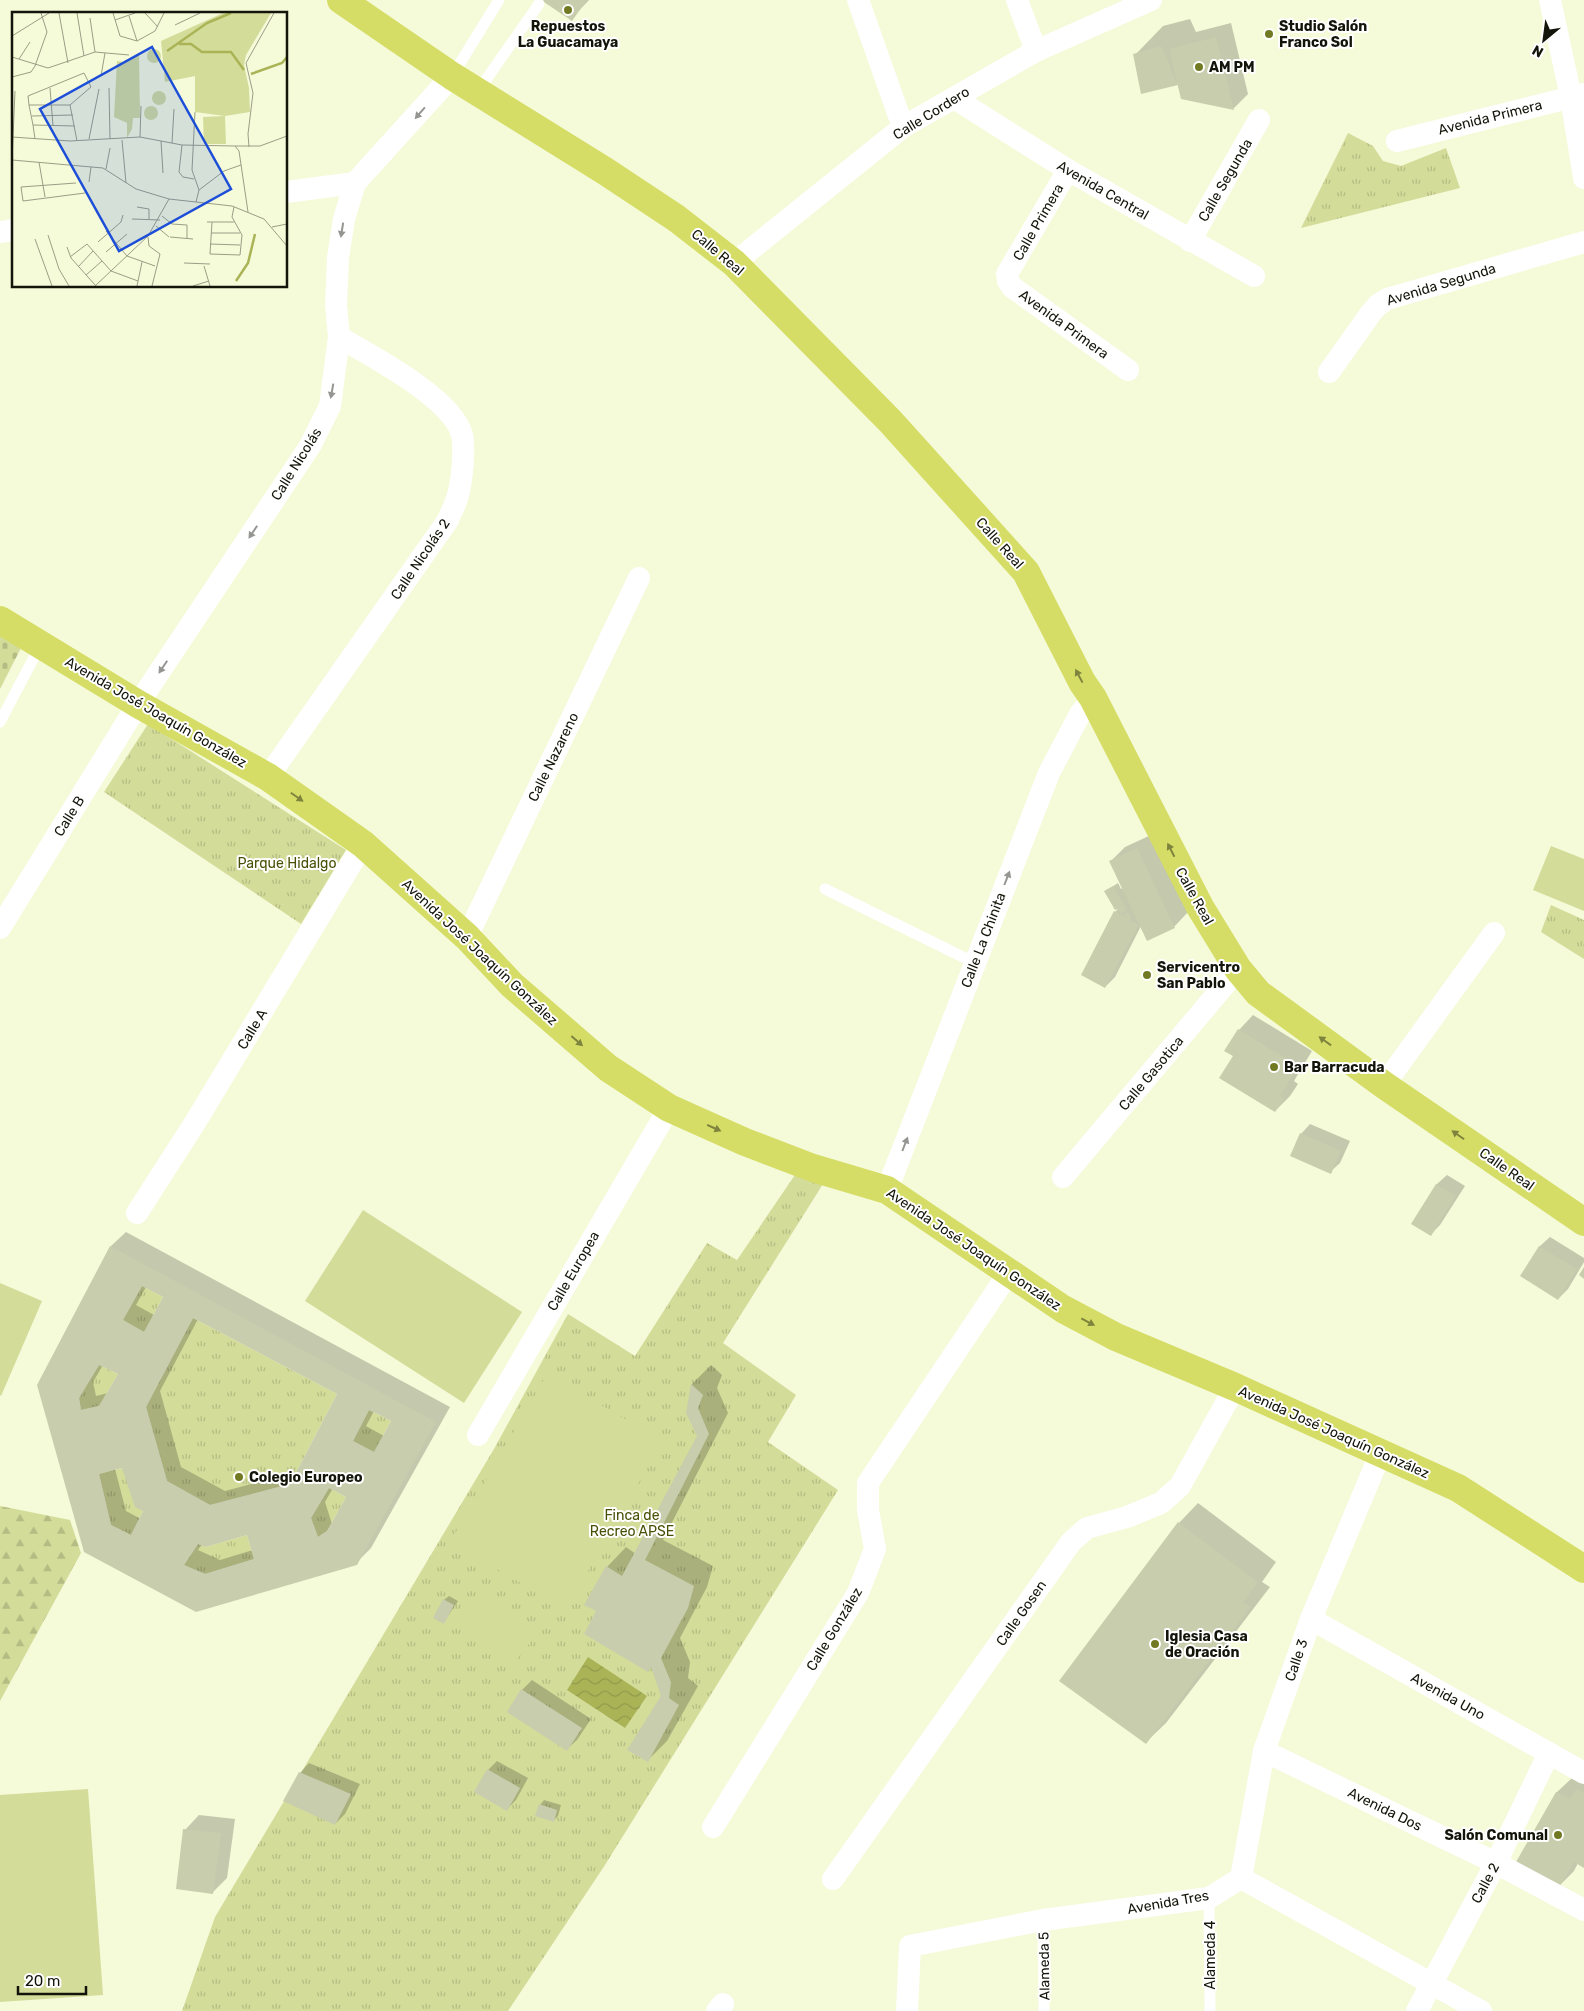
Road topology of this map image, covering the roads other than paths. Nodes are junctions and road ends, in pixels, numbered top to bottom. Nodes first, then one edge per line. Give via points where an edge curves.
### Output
1 (499, 0) edge
2 (858, 0) edge
3 (1017, 0) edge
4 (1151, 0) edge
5 (1550, 0) edge
6 (346, 1) edge
7 (539, 4) dead end
8 (1036, 51) junction
9 (452, 76) junction
10 (478, 91) junction
11 (1577, 96) edge
12 (954, 98) junction
13 (1260, 120) dead end
14 (903, 127) junction
15 (1397, 141) dead end
16 (1068, 170) junction
17 (1584, 178) edge
18 (355, 183) junction
19 (288, 192) edge
20 (1190, 241) junction
21 (1584, 242) edge
22 (734, 263) junction
23 (1007, 274) joint
24 (1254, 276) dead end
25 (338, 337) junction
26 (1128, 370) dead end
27 (1329, 372) dead end
28 (639, 578) dead end
29 (0, 620) edge
30 (41, 644) junction
31 (1093, 698) junction
32 (138, 704) junction
33 (0, 722) edge
34 (268, 777) junction
35 (363, 844) junction
36 (825, 889) dead end
37 (0, 928) edge
38 (1494, 933) dead end
39 (468, 937) junction
40 (975, 963) junction
41 (1238, 969) junction
42 (1384, 1084) junction
43 (669, 1108) junction
44 (1064, 1177) dead end
45 (888, 1190) junction
46 (137, 1213) dead end
47 (1584, 1222) edge
48 (1010, 1271) junction
49 (1235, 1387) junction
50 (478, 1435) dead end
51 (1381, 1452) junction
52 (1584, 1569) edge
53 (1311, 1619) junction
54 (1264, 1751) junction
55 (1549, 1753) junction
56 (1584, 1773) edge
57 (712, 1827) dead end
58 (1496, 1863) junction
59 (1241, 1878) junction
60 (833, 1879) dead end
61 (1209, 1898) junction
62 (1584, 1910) edge
63 (1044, 1920) junction
64 (1432, 1984) junction
65 (907, 2011) edge
66 (1044, 2011) edge
67 (1210, 2011) edge
68 (1417, 2011) edge
69 (1481, 2011) edge

1 - 9 lane
2 - 14 street
3 - 8 street
4 - 8 street, Calle Cordero
5 - 11 street
6 - 9 main road, Calle Real
7 - 10 lane
8 - 12 street, Calle Cordero
9 - 10 main road, Calle Real
9 -> 18 street, Calle Nicolás
10 - 22 main road, Calle Real via 605,170 676,218
11 - 15 street, Avenida Primera
11 - 17 street
12 - 14 street, Calle Cordero
12 - 16 street, Avenida Central
13 - 20 street, Calle Segunda
14 - 22 street, Calle Cordero
16 - 20 street, Avenida Central
16 - 23 street, Calle Primera
18 - 19 street
18 -> 25 street, Calle Nicolás via 344,219 338,258
20 - 24 street, Avenida Central
21 - 27 street, Avenida Segunda via 1386,299 1371,312
31 -> 22 main road, Calle Real via 1026,572 890,421
23 - 26 street, Avenida Primera via 1012,287
25 -> 32 street, Calle Nicolás via 330,406 310,446
25 - 34 street, Calle Nicolás 2 via 437,399 452,415 462,434 458,495 448,520
28 - 39 street, Calle Nazareno
29 - 30 main road, Avenida José Joaquín González
30 - 32 main road, Avenida José Joaquín González
30 - 33 lane
40 -> 31 street, Calle La Chinita via 1049,773 1080,714
41 -> 31 main road, Calle Real via 1200,907
32 - 34 main road, Avenida José Joaquín González
32 - 37 street, Calle B
34 -> 35 main road, Avenida José Joaquín González
35 - 39 main road, Avenida José Joaquín González
35 - 46 street, Calle A via 196,1122
36 - 40 lane
38 - 42 street
39 -> 43 main road, Avenida José Joaquín González via 512,985 608,1068
45 -> 40 street, Calle La Chinita
42 -> 41 main road, Calle Real via 1258,993
41 - 44 street, Calle Gasotica
47 -> 42 main road, Calle Real
43 -> 45 main road, Avenida José Joaquín González via 813,1168
43 - 50 street, Calle Europea
45 - 48 main road, Avenida José Joaquín González
48 -> 49 main road, Avenida José Joaquín González via 1063,1309 1116,1337
48 - 57 street, Calle González via 868,1483 868,1510 875,1549 858,1593
49 - 51 main road, Avenida José Joaquín González
49 - 60 street, Calle Gosen via 1180,1486 1161,1503 1087,1528 1071,1542
51 - 52 main road, Avenida José Joaquín González via 1458,1488
51 - 53 street, Calle 3
53 - 54 street, Calle 3
53 - 55 street, Avenida Uno
54 - 58 street, Avenida Dos
54 - 59 street, Calle 3
55 - 56 street, Avenida Uno
55 - 58 street, Calle 2
58 - 62 street, Avenida Dos
58 - 64 street, Calle 2
59 - 61 street, Avenida Tres
59 - 64 street
61 - 63 street, Avenida Tres
61 - 67 lane, Alameda 4
63 - 65 street, Avenida Tres via 910,1946
63 - 66 lane, Alameda 5
64 - 68 street, Calle 2
64 - 69 street

